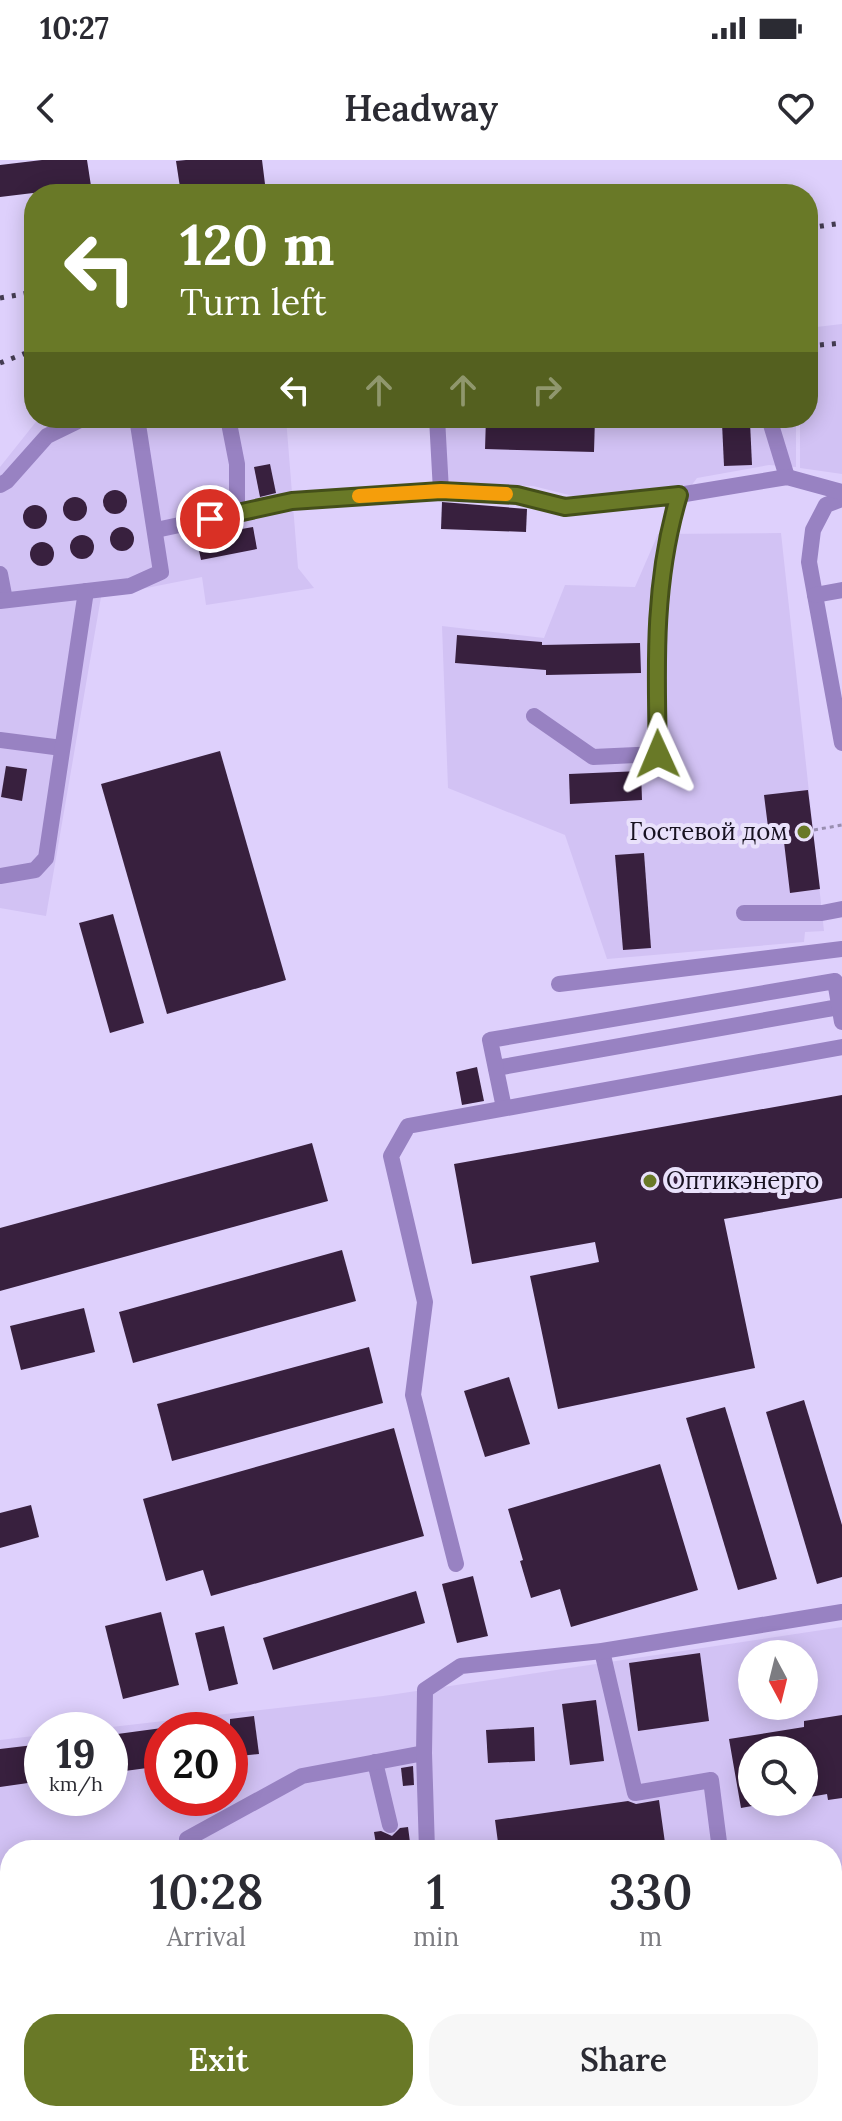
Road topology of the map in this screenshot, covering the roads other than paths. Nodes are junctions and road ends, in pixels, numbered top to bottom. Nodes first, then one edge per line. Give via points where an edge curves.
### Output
1 (63, 428) edge
2 (139, 428) edge
3 (230, 428) edge
4 (438, 428) edge
5 (772, 428) edge
6 (787, 477) junction
7 (0, 485) edge
8 (441, 491) junction
9 (842, 492) edge
10 (679, 495) junction
11 (842, 499) edge
12 (237, 513) junction
13 (156, 530) junction
14 (0, 574) edge
15 (842, 590) edge
16 (86, 591) junction
17 (815, 595) junction
18 (2, 600) edge
19 (835, 670) edge
20 (534, 716) dead end
21 (0, 740) edge
22 (842, 743) edge
23 (62, 748) junction
24 (0, 876) edge
25 (842, 909) edge
26 (744, 913) dead end
27 (842, 949) edge
28 (559, 984) dead end
29 (841, 1015) edge
30 (842, 1047) edge
31 (496, 1068) junction
32 (504, 1108) junction
33 (456, 1564) dead end
34 (842, 1612) edge
35 (602, 1651) junction
36 (424, 1753) junction
37 (375, 1762) junction
38 (390, 1825) dead end
39 (187, 1839) dead end
40 (427, 1840) edge
41 (719, 1840) edge

1 - 7 street via 47,436
2 - 13 street
3 - 12 street via 237,464
4 - 8 street
5 - 6 street
6 - 9 street
6 - 10 street
8 - 10 street via 517,495 565,507
8 - 12 street via 292,501
10 - 20 street via 659,585 658,754 593,757
11 - 17 street via 826,505 813,530 809,562
12 - 13 street
13 - 16 street via 161,572 130,586
14 - 18 street
15 - 17 street
16 - 18 street
16 - 23 street
17 - 19 street
19 - 22 street
21 - 23 street
23 - 24 street via 46,858 35,870
25 - 26 street
27 - 28 street
29 - 31 street
29 - 31 street via 835,981 490,1040
30 - 32 street
31 - 32 street
32 - 33 street via 408,1126 391,1156 425,1302 413,1395
34 - 35 street
35 - 36 street via 461,1666 425,1690
35 - 41 street via 635,1793 711,1780
36 - 37 street
36 - 40 street
37 - 38 street
37 - 39 street via 302,1776

